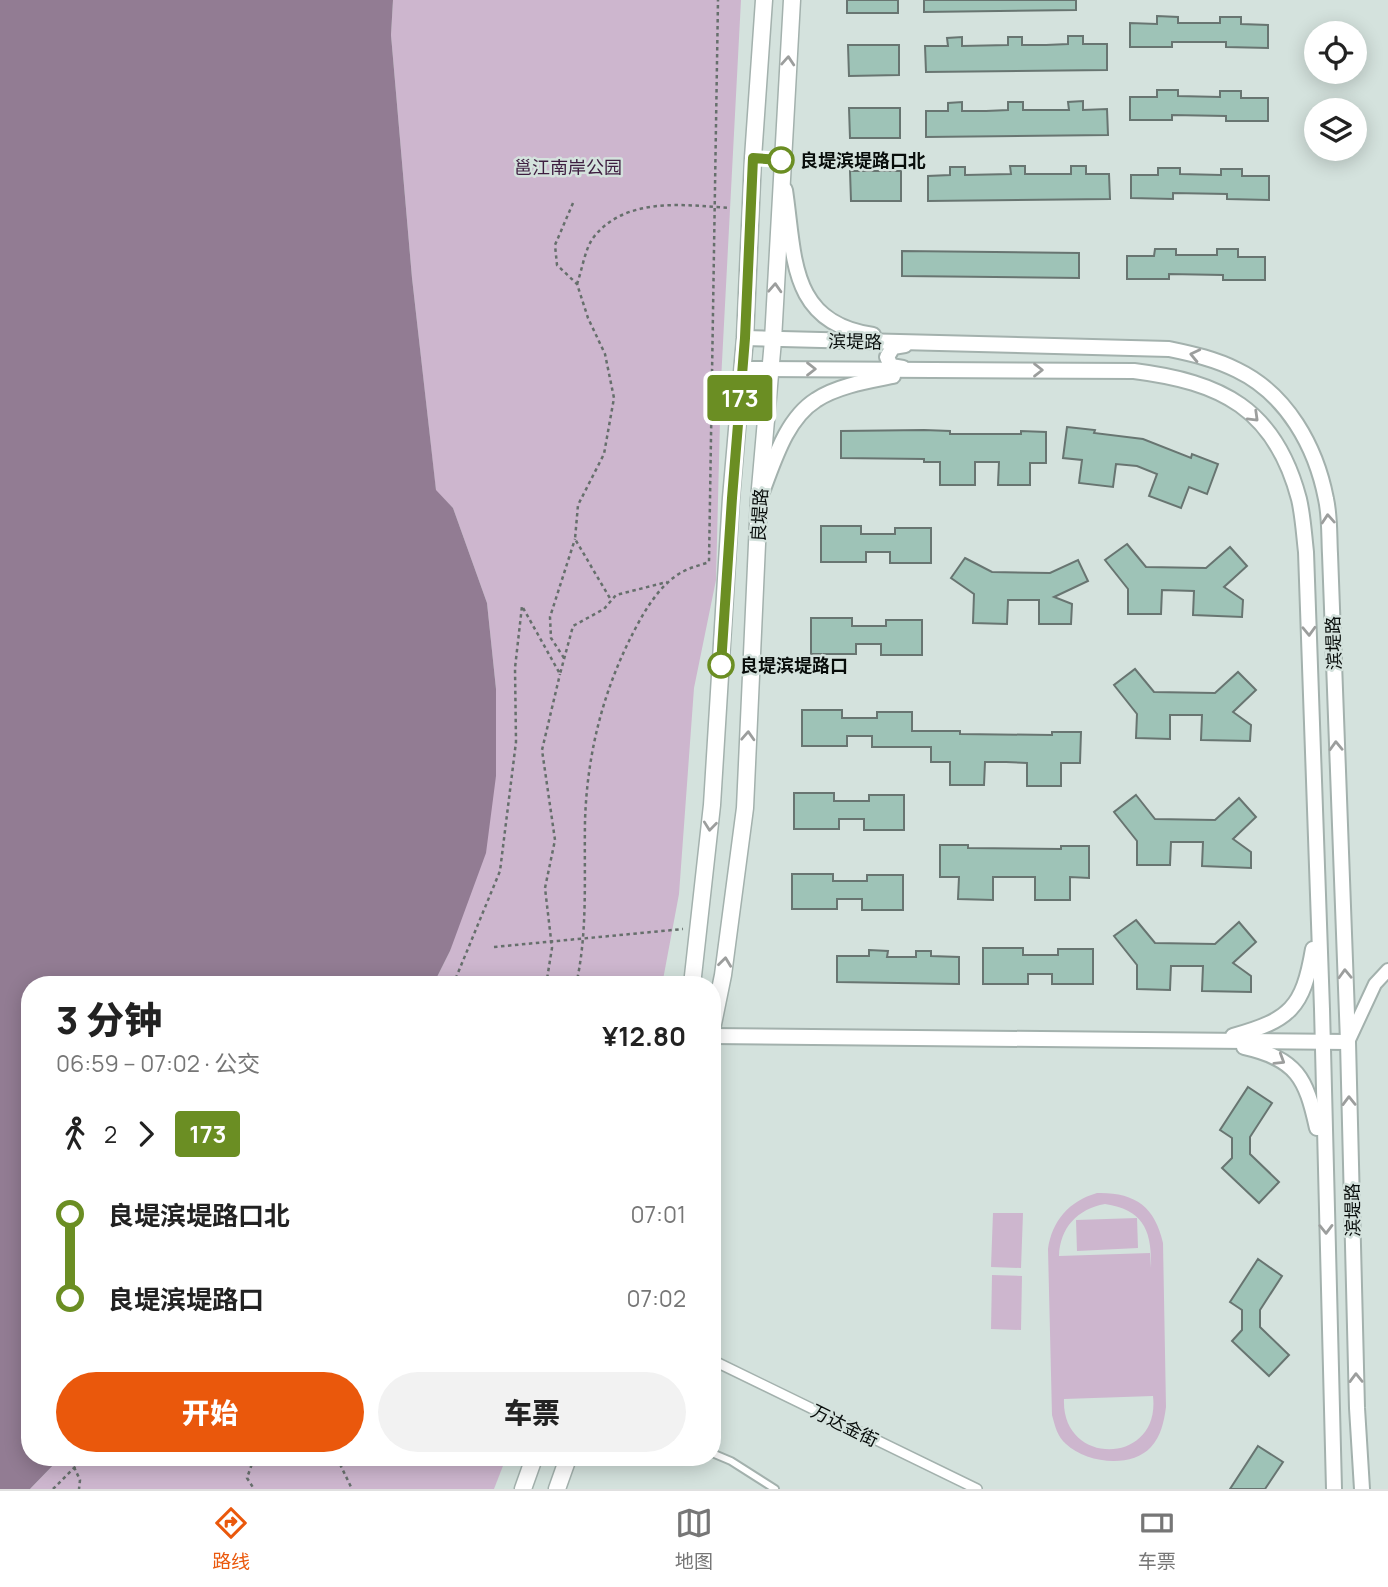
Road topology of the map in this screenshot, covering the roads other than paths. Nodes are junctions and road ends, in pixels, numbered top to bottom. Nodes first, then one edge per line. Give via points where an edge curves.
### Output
1 (764, 0) edge
2 (792, 0) edge
3 (753, 158) junction
4 (781, 160) junction
5 (745, 338) junction
6 (773, 340) junction
7 (926, 343) junction
8 (742, 369) junction
9 (770, 369) junction
10 (926, 370) junction
11 (732, 498) junction
12 (759, 500) junction
13 (1319, 918) junction
14 (1343, 918) junction
15 (1388, 970) edge
16 (693, 976) edge
17 (721, 985) edge
18 (721, 1036) edge
19 (1215, 1041) junction
20 (1322, 1042) junction
21 (1348, 1042) junction
22 (1350, 1160) junction
23 (1324, 1161) junction
24 (721, 1364) edge
25 (721, 1457) edge
26 (531, 1466) edge
27 (565, 1466) edge
28 (1333, 1483) edge
29 (523, 1489) edge
30 (557, 1489) edge
31 (775, 1489) edge
32 (977, 1489) edge
33 (1362, 1489) edge

1 - 3 main road, 良堤路
4 -> 2 main road, 良堤路
3 - 4 main road
3 - 5 main road, 良堤路
6 -> 4 main road, 良堤路
4 - 7 street via 798,277 812,306 836,325 859,333
5 - 6 street, 滨堤路
5 - 8 main road, 良堤路
6 - 7 street, 滨堤路
6 - 9 main road, 良堤路
7 - 10 street via 893,347 887,357 894,368
14 -> 7 street, 滨堤路 via 1327,502 1306,436 1265,390 1240,371 1207,357 1134,347
8 - 9 street, 滨堤路
8 - 11 main road, 良堤路
9 -> 10 street, 滨堤路
9 - 12 main road, 良堤路
10 - 12 street via 844,387 815,400 783,440
10 -> 13 street, 滨堤路 via 1165,375 1225,393 1266,428 1292,474 1306,552
11 - 12 main road
11 -> 16 main road, 良堤路 via 712,804
17 -> 12 main road, 良堤路 via 745,808
13 - 14 street
13 - 19 street via 1308,979 1292,1009 1265,1027
13 - 20 street, 滨堤路
21 -> 14 street, 滨堤路
15 - 21 street via 1375,984
18 - 19 street
19 - 20 street
19 -> 23 street via 1267,1052 1295,1071 1312,1105
20 - 21 street
20 - 23 street, 滨堤路
22 -> 21 street, 滨堤路
22 - 23 street
33 -> 22 street, 滨堤路
23 -> 28 street, 滨堤路
24 - 32 street, 万达金街
25 - 31 lane
26 - 29 main road
27 - 30 main road

